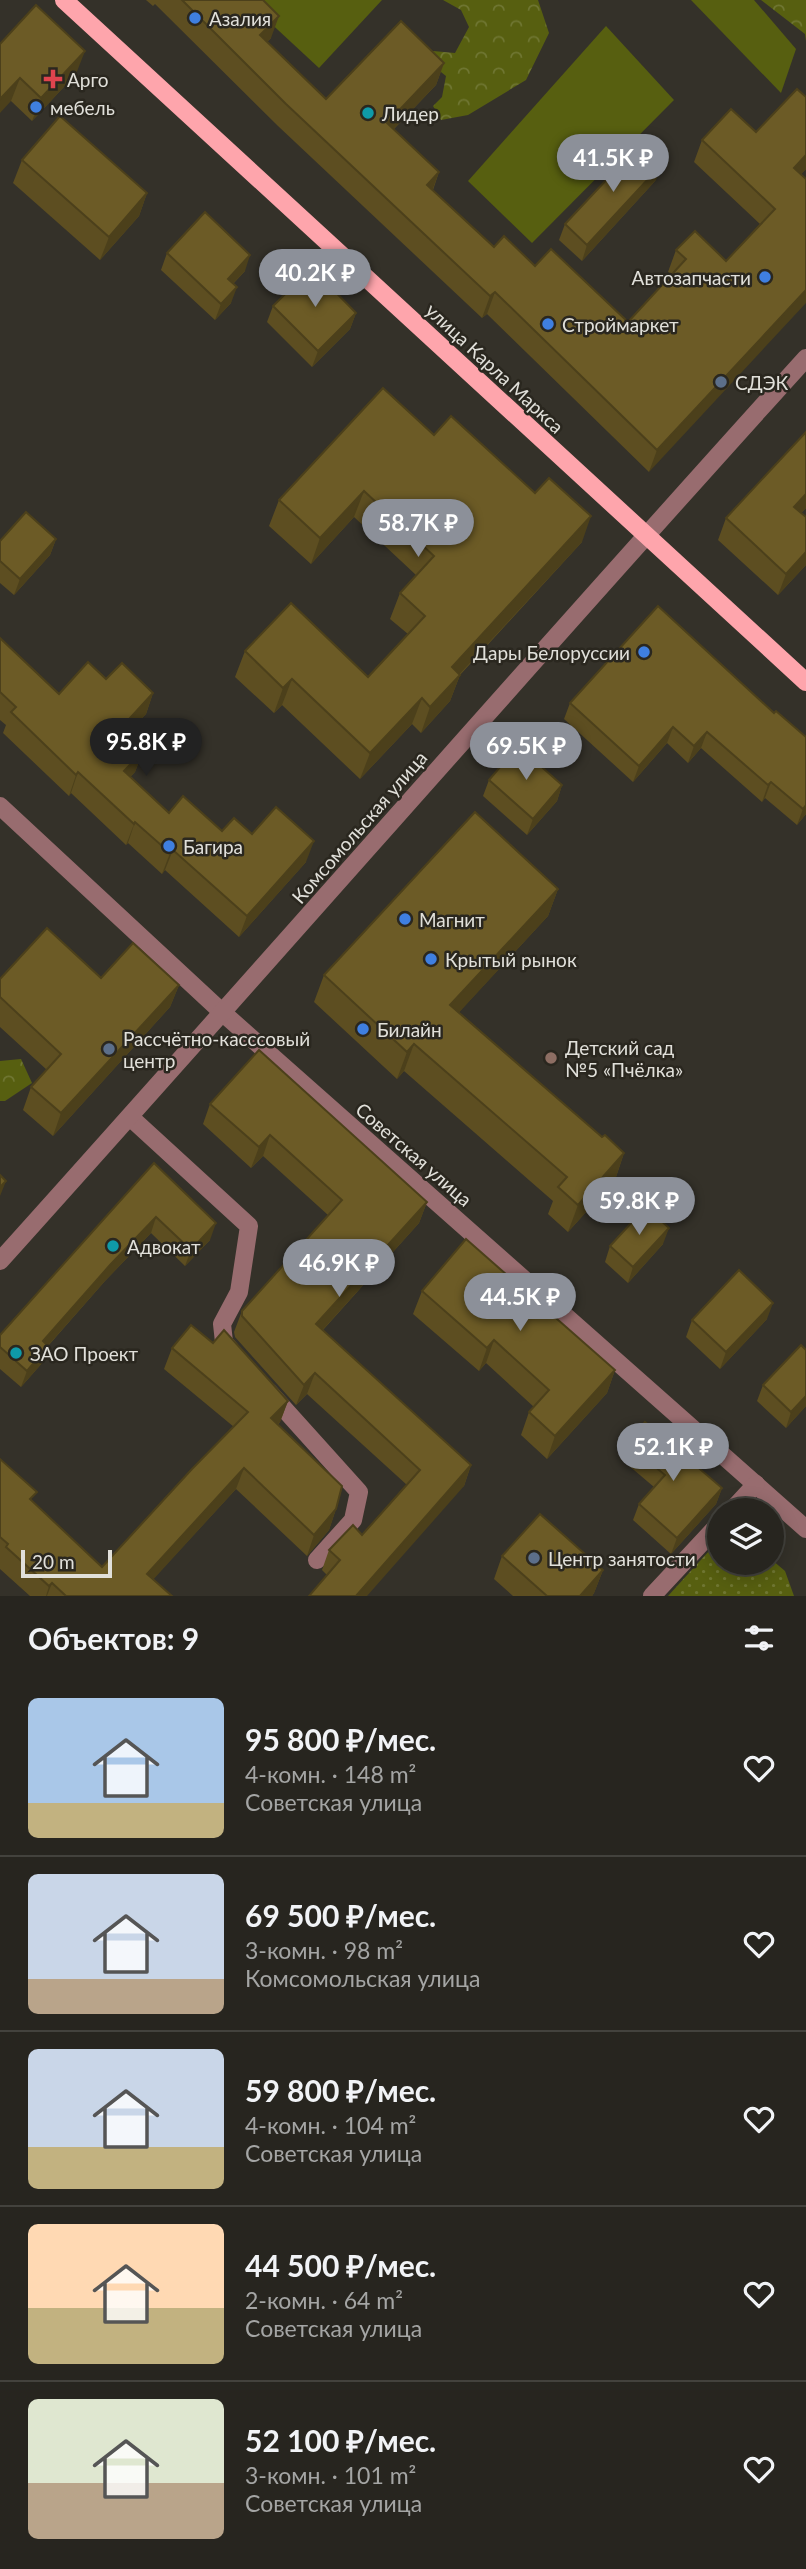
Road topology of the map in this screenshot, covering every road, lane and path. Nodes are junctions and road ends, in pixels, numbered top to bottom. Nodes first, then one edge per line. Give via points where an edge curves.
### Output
1 (64, 0) edge
2 (806, 358) edge
3 (645, 535) junction
4 (806, 681) edge
5 (0, 806) edge
6 (223, 1013) junction
7 (130, 1117) junction
8 (0, 1261) edge
9 (242, 1362) edge
10 (260, 1382) edge
11 (756, 1484) junction
12 (743, 1498) edge
13 (806, 1528) edge
14 (707, 1537) edge
15 (317, 1560) dead end
16 (652, 1596) edge

1 - 3 main road, улица Карла Маркса
2 - 3 street, Комсомольская улица
3 - 4 main road, улица Карла Маркса
3 - 6 street, Комсомольская улица
5 - 6 street, Советская улица
6 - 7 street, Комсомольская улица
6 - 11 street, Советская улица
7 - 8 street, Комсомольская улица
7 - 9 street via 249,1226 239,1292 222,1324 224,1342
10 - 15 street via 359,1492 353,1520
11 - 12 street
11 - 13 street, Советская улица
14 - 16 street

